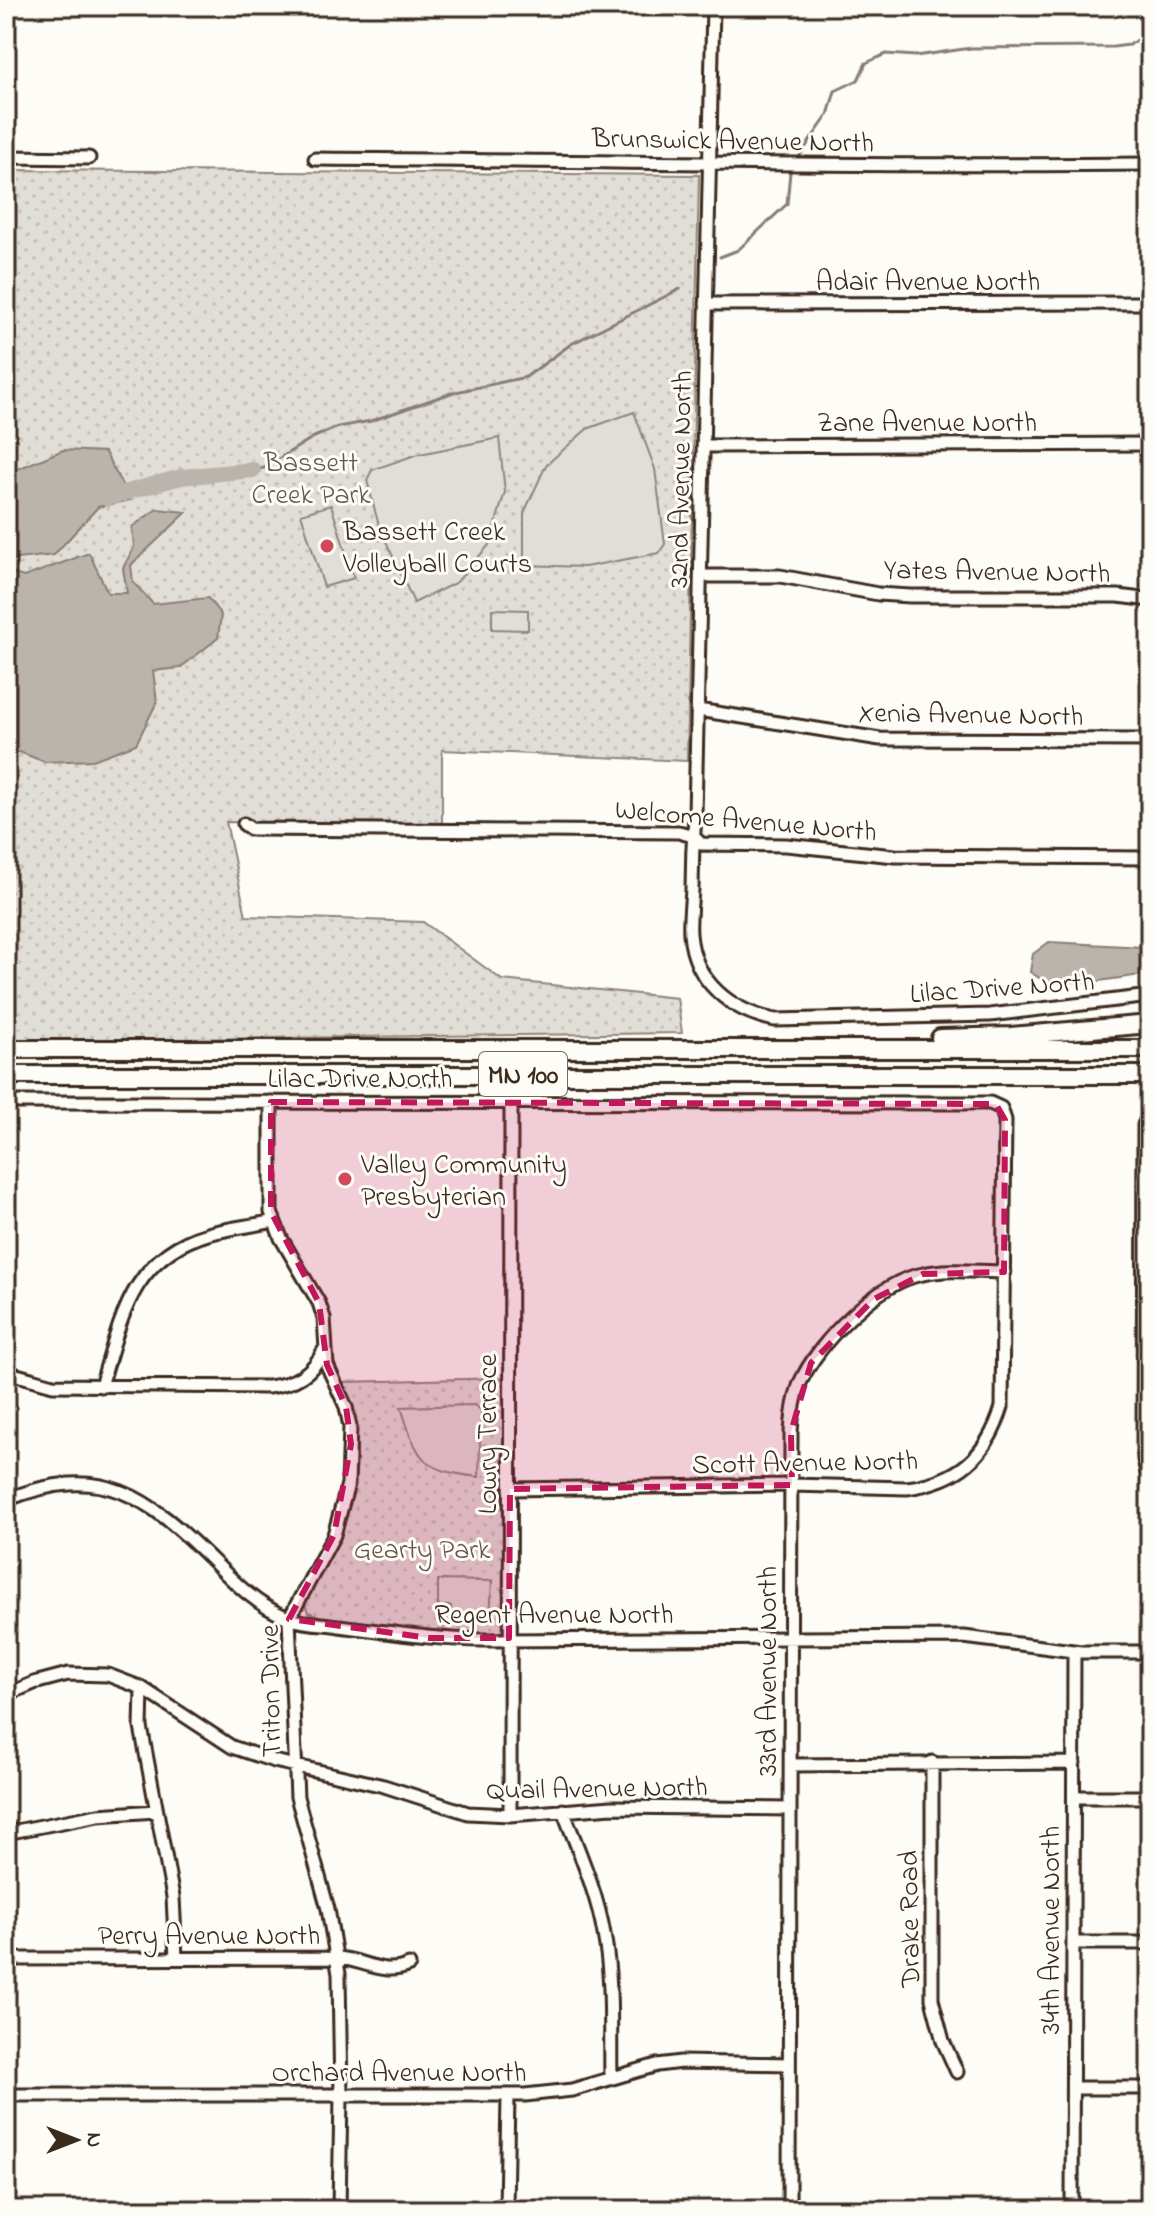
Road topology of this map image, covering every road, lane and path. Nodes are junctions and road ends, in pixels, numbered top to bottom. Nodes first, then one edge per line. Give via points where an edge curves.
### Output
1 (713, 6) edge
2 (6, 157) edge
3 (89, 158) dead end
4 (315, 159) dead end
5 (709, 163) junction
6 (1150, 164) edge
7 (1150, 303) edge
8 (706, 304) junction
9 (1150, 444) edge
10 (704, 446) junction
11 (701, 576) junction
12 (1150, 600) edge
13 (698, 710) junction
14 (1150, 740) edge
15 (244, 824) dead end
16 (693, 836) junction
17 (1150, 858) edge
18 (694, 954) joint
19 (1150, 996) edge
20 (1150, 1024) edge
21 (851, 1048) junction
22 (6, 1049) edge
23 (1150, 1049) edge
24 (6, 1075) edge
25 (1040, 1075) junction
26 (1150, 1075) edge
27 (1150, 1085) edge
28 (511, 1101) junction
29 (6, 1102) edge
30 (271, 1102) junction
31 (1001, 1108) joint
32 (1150, 1112) edge
33 (274, 1221) junction
34 (1004, 1272) junction
35 (324, 1348) junction
36 (6, 1372) edge
37 (101, 1386) junction
38 (1150, 1484) edge
39 (792, 1485) junction
40 (510, 1489) junction
41 (6, 1500) edge
42 (289, 1619) junction
43 (790, 1636) junction
44 (509, 1638) junction
45 (1074, 1651) junction
46 (1150, 1652) edge
47 (142, 1688) junction
48 (6, 1695) edge
49 (932, 1762) junction
50 (1074, 1763) junction
51 (790, 1765) junction
52 (294, 1766) junction
53 (1074, 1797) junction
54 (1150, 1797) edge
55 (790, 1809) junction
56 (563, 1810) junction
57 (156, 1811) junction
58 (510, 1815) junction
59 (6, 1833) edge
60 (1074, 1943) junction
61 (1150, 1943) edge
62 (176, 1958) junction
63 (337, 1958) junction
64 (6, 1959) edge
65 (409, 1965) dead end
66 (789, 2064) junction
67 (957, 2072) dead end
68 (611, 2078) junction
69 (1073, 2088) junction
70 (1150, 2088) edge
71 (6, 2095) edge
72 (341, 2096) junction
73 (508, 2096) junction
74 (339, 2210) edge
75 (506, 2210) edge
76 (789, 2210) edge
77 (1072, 2210) edge

1 - 5 street, 32nd Avenue North
2 - 3 street
4 - 5 street, Brunswick Avenue North
5 - 6 street, Brunswick Avenue North
5 - 8 street, 32nd Avenue North
7 - 8 street, Adair Avenue North
8 - 10 street, 32nd Avenue North
9 - 10 street, Zane Avenue North
10 - 11 street, 32nd Avenue North
11 - 12 street, Yates Avenue North via 780,576 910,596
11 - 13 street, 32nd Avenue North
13 - 14 street, Xenia Avenue North via 880,739
13 - 16 street, 32nd Avenue North
15 - 16 street, Welcome Avenue North via 251,829
16 - 17 street, Welcome Avenue North via 701,844 786,845 895,856
16 - 18 street, 32nd Avenue North
18 - 19 street, Lilac Drive North via 717,992 754,1016 775,1020 990,1015
20 - 21 highway
21 - 22 highway, MN 100
21 - 23 highway, MN 100
24 - 25 highway, MN 100
25 - 26 highway, MN 100
25 - 27 highway
28 - 30 street, Lilac Drive North
28 - 31 street, Lilac Drive North via 990,1103
28 - 40 street, Lowry Terrace
29 - 30 street, Lilac Drive North
30 - 33 street, Triton Drive
31 - 34 street, Scott Avenue North
32 - 38 street via 1144,1125 1143,1445
33 - 35 street, Triton Drive via 319,1303
33 - 37 street via 205,1235 165,1254 149,1269 125,1307
34 - 39 street, 33rd Avenue North via 910,1277 841,1327 817,1354 800,1385 791,1432
34 - 39 street, Scott Avenue North via 1002,1407 975,1457 961,1470 907,1488
35 - 37 street via 308,1373 283,1385
35 - 42 street, Triton Drive via 346,1407 351,1462 334,1535
36 - 37 street via 53,1385
39 - 40 street, Scott Avenue North
39 - 43 street, 33rd Avenue North
40 - 44 street, Lowry Terrace
41 - 42 street, Regent Avenue North via 69,1483 136,1497 175,1523 252,1598
42 - 44 street, Regent Avenue North via 430,1638
42 - 52 street, Triton Drive
43 - 44 street, Regent Avenue North
43 - 45 street, Regent Avenue North via 964,1637
43 - 51 street, 33rd Avenue North
44 - 58 street, Lowry Terrace
45 - 46 street, Regent Avenue North
45 - 50 street, 34th Avenue North
47 - 48 street, Quail Avenue North via 108,1675 84,1673
47 - 52 street, Quail Avenue North via 223,1742
47 - 57 street via 141,1727
49 - 50 street
49 - 51 street
49 - 67 street, Drake Road via 932,1999
50 - 53 street, 34th Avenue North
51 - 55 street, 33rd Avenue North
52 - 58 street, Quail Avenue North via 384,1786 468,1813
52 - 63 street, Triton Drive
53 - 54 street
53 - 60 street, 34th Avenue North
55 - 56 street, Quail Avenue North
55 - 66 street, 33rd Avenue North
56 - 58 street, Quail Avenue North
56 - 68 street via 604,1932
57 - 59 street via 98,1815
57 - 62 street via 173,1897
60 - 61 street
60 - 69 street, 34th Avenue North
62 - 63 street, Perry Avenue North
62 - 64 street, Perry Avenue North
63 - 65 street, Perry Avenue North via 387,1971
63 - 72 street, Triton Drive
66 - 68 street, Orchard Avenue North via 681,2062
66 - 76 street, 33rd Avenue North
68 - 73 street, Orchard Avenue North via 551,2094
69 - 70 street
69 - 77 street, 34th Avenue North
71 - 72 street, Orchard Avenue North
72 - 73 street, Orchard Avenue North
72 - 74 street, Triton Drive
73 - 75 street

